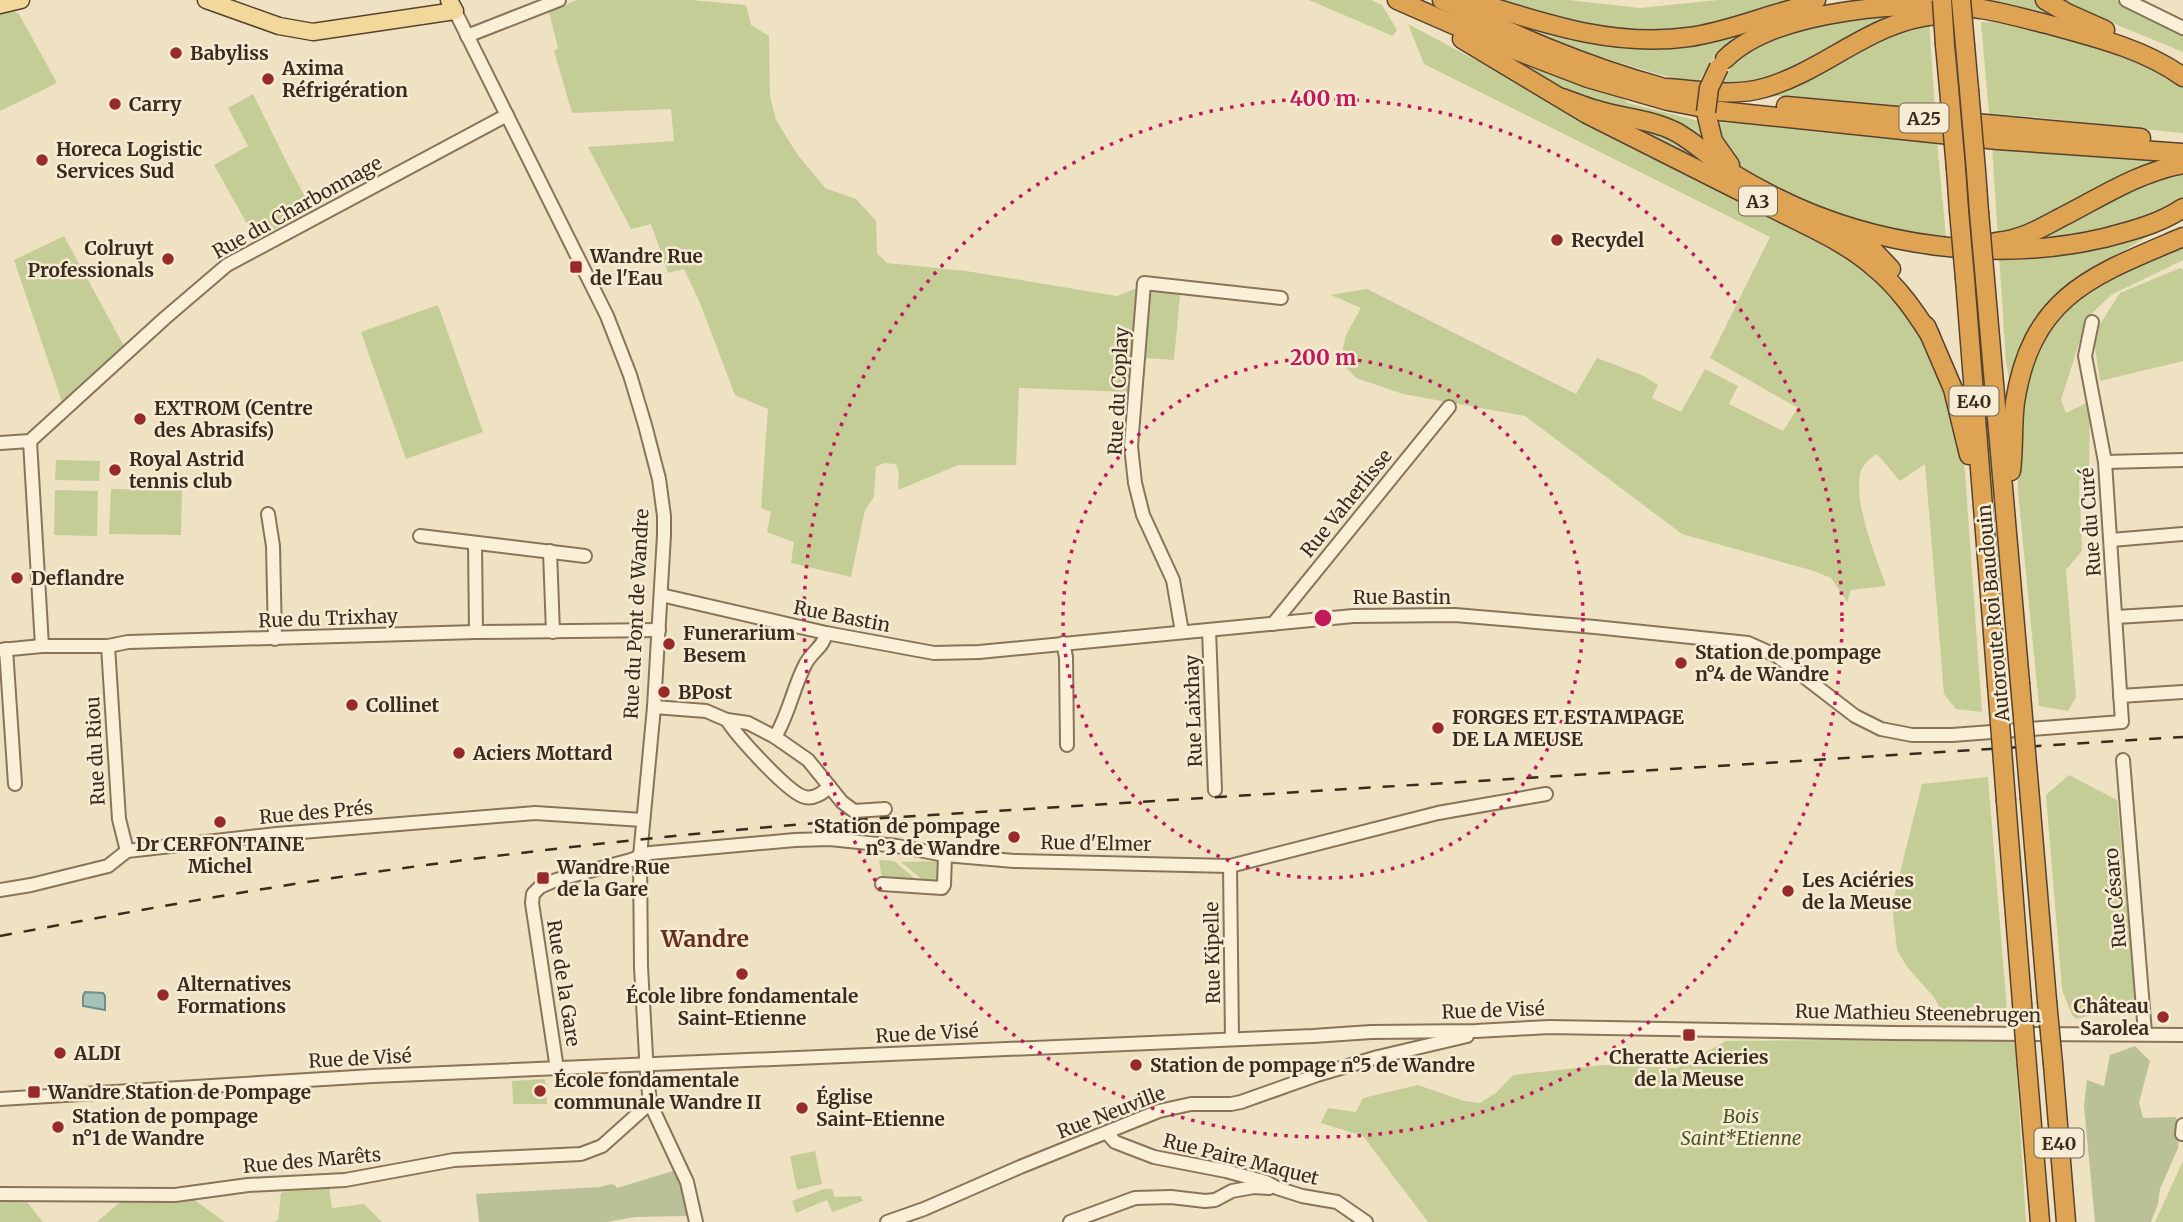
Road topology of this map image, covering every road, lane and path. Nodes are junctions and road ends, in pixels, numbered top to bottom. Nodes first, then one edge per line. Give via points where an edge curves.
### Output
1 (21, 0) edge
2 (206, 0) edge
3 (559, 0) edge
4 (1442, 0) edge
5 (1469, 0) edge
6 (1816, 0) edge
7 (1942, 0) edge
8 (1961, 0) edge
9 (2045, 0) edge
10 (2126, 0) edge
11 (1400, 1) edge
12 (0, 5) edge
13 (452, 5) edge
14 (1797, 8) junction
15 (2015, 17) junction
16 (2183, 28) edge
17 (467, 36) junction
18 (2101, 39) junction
19 (1722, 63) junction
20 (2182, 72) edge
21 (1667, 88) junction
22 (1562, 98) junction
23 (507, 115) junction
24 (2183, 142) edge
25 (2183, 153) edge
26 (2183, 164) edge
27 (1763, 191) junction
28 (2183, 208) edge
29 (1822, 216) junction
30 (2183, 223) edge
31 (2183, 237) edge
32 (1912, 241) junction
33 (2115, 266) junction
34 (1281, 298) dead end
35 (2092, 322) dead end
36 (1930, 335) junction
37 (1449, 407) dead end
38 (30, 441) junction
39 (0, 443) edge
40 (2183, 460) edge
41 (2105, 462) junction
42 (268, 514) dead end
43 (2005, 516) junction
44 (1984, 523) junction
45 (2183, 534) edge
46 (420, 536) dead end
47 (2111, 540) junction
48 (475, 542) junction
49 (550, 551) junction
50 (585, 556) dead end
51 (661, 595) junction
52 (2183, 613) edge
53 (2116, 617) junction
54 (1273, 624) junction
55 (659, 630) junction
56 (1209, 630) junction
57 (476, 632) junction
58 (553, 632) junction
59 (1182, 632) junction
60 (826, 633) junction
61 (275, 639) junction
62 (1063, 643) junction
63 (42, 646) junction
64 (108, 646) junction
65 (3, 650) edge
66 (2183, 692) edge
67 (2120, 696) junction
68 (653, 707) junction
69 (727, 720) junction
70 (2122, 722) joint
71 (775, 737) junction
72 (1066, 745) dead end
73 (2123, 760) dead end
74 (15, 783) dead end
75 (829, 786) junction
76 (1215, 790) dead end
77 (1546, 794) dead end
78 (885, 809) dead end
79 (643, 820) junction
80 (127, 851) junction
81 (946, 855) junction
82 (640, 856) junction
83 (1230, 866) junction
84 (882, 884) dead end
85 (0, 890) edge
86 (532, 902) joint
87 (1690, 1029) joint
88 (1476, 1031) junction
89 (2145, 1033) junction
90 (2183, 1035) edge
91 (1233, 1039) junction
92 (646, 1065) junction
93 (558, 1069) junction
94 (0, 1099) edge
95 (650, 1103) junction
96 (2183, 1125) edge
97 (1107, 1133) junction
98 (2182, 1134) edge
99 (1277, 1188) junction
100 (0, 1194) edge
101 (895, 1221) edge
102 (696, 1222) edge
103 (1070, 1222) edge
104 (1366, 1222) edge
105 (2040, 1222) edge
106 (2066, 1222) edge

1 - 12 main road
2 - 13 main road via 279,26 313,32
3 - 17 street
4 - 21 highway, A25 via 1562,55
5 - 14 highway, A3 via 1578,32 1638,39 1704,34
6 - 14 highway, A3
7 - 44 highway, Autoroute Roi Baudouin / E40, bridge
8 - 43 highway, Autoroute Roi Baudouin / E40, bridge
9 - 18 highway
9 - 20 highway
10 - 16 street
11 - 22 highway, A3
11 - 25 highway, A25 via 1588,78 1707,108 1998,140
13 - 17 street, Rue du Pont de Wandre
14 - 19 highway, A3 via 1734,43
15 - 18 highway
15 - 19 highway via 1980,9 1914,6 1838,14 1772,30 1745,43
15 - 21 highway via 1917,17 1758,89
17 - 23 street, Rue du Pont de Wandre
18 - 20 highway
19 - 27 highway, A3, bridge via 1707,95 1709,130 1726,160
21 - 24 highway, A25 via 1755,104
22 - 27 highway, A3 via 1674,131
22 - 36 highway, A3 via 1856,253 1899,291
23 - 38 street, Rue du Charbonnage via 227,265
23 - 51 street, Rue du Pont de Wandre via 607,316 630,375 659,479 664,516
26 - 32 highway, A3 via 2140,177 2022,237 1992,242
27 - 29 highway, A3
28 - 32 highway, A3 via 2131,231 2051,247 1994,250
29 - 32 highway, A3
29 - 36 highway, A3 via 1884,262 1919,310
30 - 33 highway
31 - 33 highway
33 - 43 highway via 2063,300 2028,354 2015,401
34 - 59 street, Rue du Coplay via 1144,283 1131,446 1135,483 1143,515 1173,580
35 - 41 street, Rue du Curé via 2085,356
36 - 44 highway, A3 via 1961,417
37 - 54 street, Rue Vaherlisse
38 - 39 street
38 - 63 street
40 - 41 street
41 - 47 street, Rue du Curé
42 - 61 street
43 - 106 highway, Autoroute Roi Baudouin / E40, bridge
44 - 105 highway, Autoroute Roi Baudouin / E40, bridge
45 - 47 street
46 - 48 street
47 - 53 street, Rue du Curé
48 - 49 street
48 - 57 street
49 - 50 street
49 - 58 street
51 - 55 street, Rue du Pont de Wandre
51 - 60 street, Rue Bastin
52 - 53 street
53 - 67 street, Rue du Curé
54 - 56 street, Rue Bastin
54 - 70 street, Rue Bastin via 1353,616 1455,615 1748,643 1777,656 1855,716 1881,729 1912,735
55 - 58 street, Rue du Trixhay
55 - 68 street, Rue du Pont de Wandre
56 - 59 street, Rue Bastin
56 - 76 street, Rue Laixhay
57 - 58 street, Rue du Trixhay
57 - 61 street, Rue du Trixhay
59 - 62 street, Rue Bastin
60 - 62 street, Rue Bastin via 934,653
60 - 71 street via 805,664
61 - 64 street, Rue du Trixhay
62 - 72 street
63 - 64 street, Rue du Trixhay
63 - 65 street, Rue du Trixhay
64 - 80 street, Rue du Riou via 119,819
65 - 74 street
66 - 67 street
67 - 70 street, Rue du Curé
68 - 69 street via 705,711
68 - 79 street, Rue du Pont de Wandre
69 - 71 street via 748,723
69 - 75 street via 786,785 802,796 818,795
71 - 75 street via 808,760
73 - 89 street, Rue Césaro
75 - 78 street via 854,811
77 - 83 street, Rue d'Elmer via 1438,813
79 - 80 street, Rue des Prés via 534,813
79 - 82 street, Rue du Pont de Wandre
80 - 85 street, Rue des Prés via 108,866
81 - 82 street, Rue d'Elmer via 830,839
81 - 83 street, Rue d'Elmer
81 - 84 street via 942,888
82 - 86 street, Rue d'Elmer via 556,880 540,887
82 - 92 street, Rue du Pont de Wandre
83 - 91 street, Rue Kipelle
86 - 93 street, Rue de la Gare
87 - 88 street, Rue de Visé
87 - 89 street, Rue Mathieu Steenebrugen
88 - 91 street, Rue de Visé
88 - 97 street, Rue Neuville via 1317,1075 1241,1102 1159,1111
89 - 90 street
91 - 92 street, Rue de Visé
92 - 93 street, Rue de Visé
92 - 95 street, Rue du Pont de Wandre
93 - 94 street, Rue de Visé
95 - 100 street, Rue des Marêts via 602,1146 581,1154 454,1160 345,1180 248,1185 175,1195
95 - 102 street, Rue du Pont de Wandre via 687,1182
96 - 98 street
97 - 99 street, Rue Paire Maquet via 1133,1151 1226,1171
97 - 101 street, Rue Neuville
99 - 103 street via 1243,1189 1205,1200 1135,1198
99 - 104 street, Rue Paire Maquet via 1337,1202

